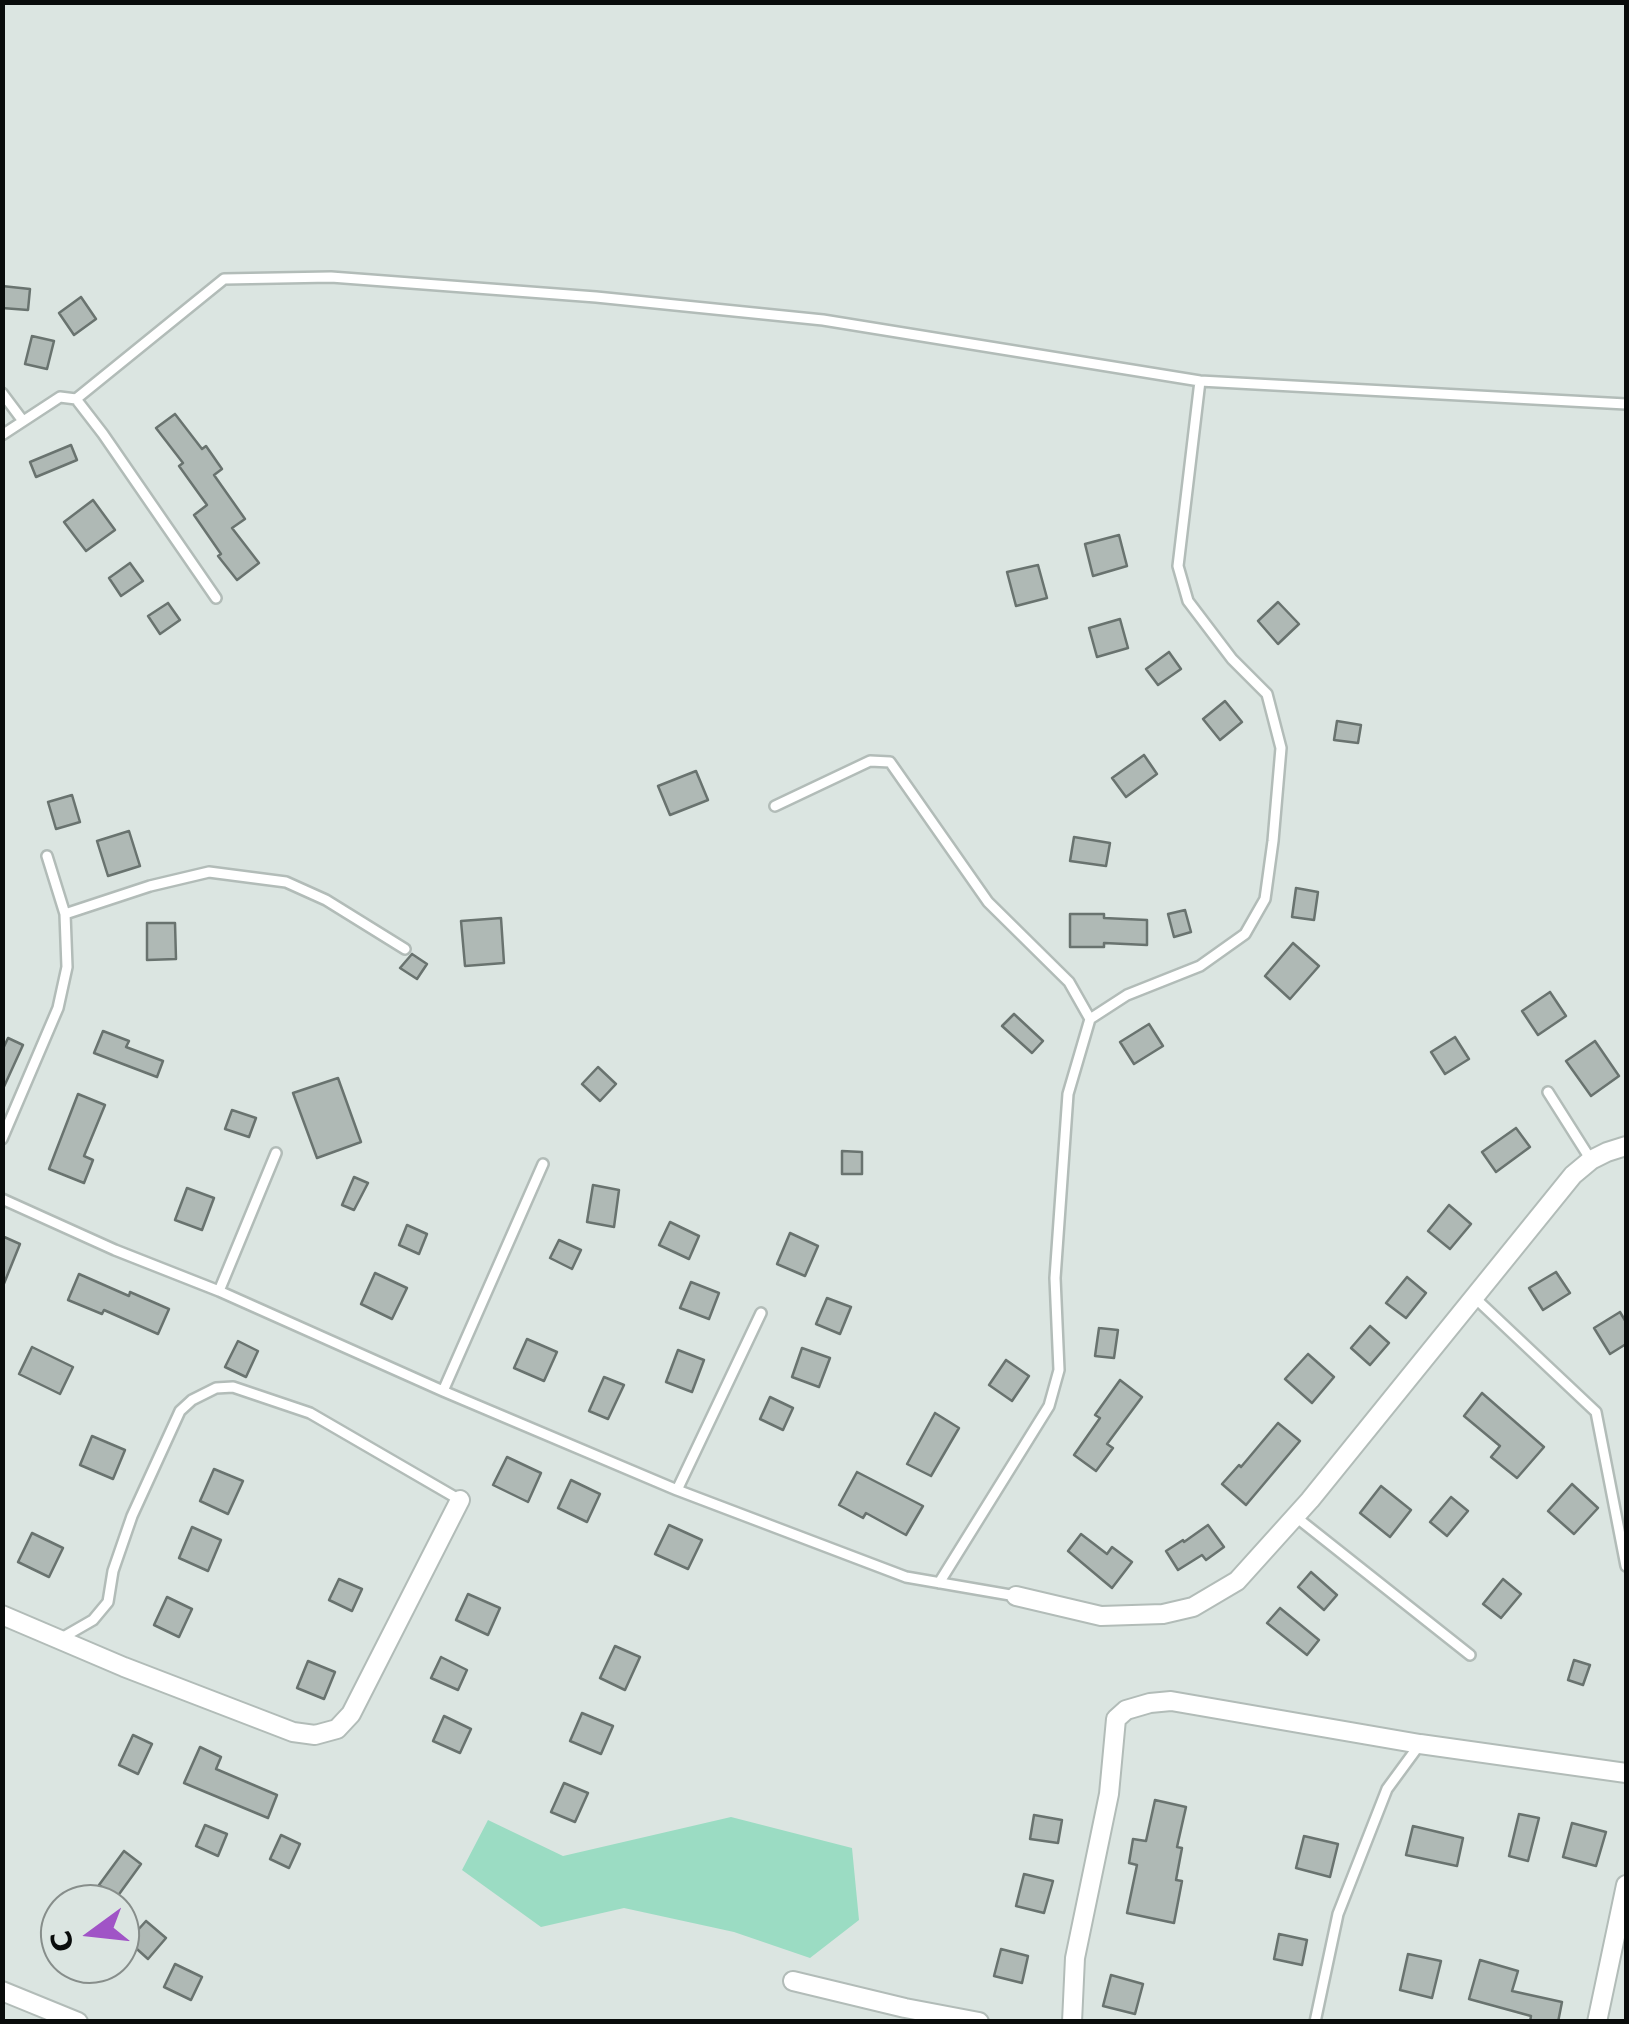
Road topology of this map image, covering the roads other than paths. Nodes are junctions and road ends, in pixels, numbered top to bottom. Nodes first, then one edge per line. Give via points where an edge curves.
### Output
1 (1200, 382) junction
2 (2, 393) edge
3 (76, 399) junction
4 (1626, 404) edge
5 (22, 421) junction
6 (2, 435) edge
7 (216, 598) dead end
8 (775, 806) dead end
9 (47, 856) dead end
10 (65, 914) junction
11 (405, 949) dead end
12 (1090, 1019) junction
13 (1548, 1092) dead end
14 (2, 1139) edge
15 (1626, 1146) edge
16 (276, 1153) dead end
17 (1591, 1160) junction
18 (543, 1164) dead end
19 (2, 1199) edge
20 (219, 1291) junction
21 (1474, 1297) junction
22 (761, 1313) dead end
23 (443, 1390) junction
24 (677, 1490) junction
25 (460, 1500) joint
26 (1296, 1518) junction
27 (1626, 1566) edge
28 (940, 1583) junction
29 (1016, 1596) joint
30 (2, 1615) edge
31 (60, 1639) junction
32 (1470, 1654) dead end
33 (1420, 1744) junction
34 (1626, 1773) edge
35 (1626, 1885) edge
36 (794, 1981) dead end
37 (2, 1991) edge
38 (78, 2022) edge
39 (979, 2022) edge
40 (1072, 2022) edge
41 (1315, 2022) edge
42 (1597, 2022) edge

1 - 3 lane via 804,318 350,279 224,279
1 - 4 lane
1 - 12 lane via 1178,566 1188,601 1267,694 1280,748 1264,898 1245,934 1200,966 1127,995
2 - 5 lane
3 - 5 lane via 60,397
3 - 7 lane
5 - 6 lane
8 - 12 lane via 870,761 890,762 988,902 1069,982
9 - 10 lane
10 - 11 lane via 208,872 286,882
10 - 14 lane via 67,966 58,1008
12 - 28 lane via 1068,1094 1055,1278 1059,1370 1049,1406
13 - 17 lane
15 - 17 street
16 - 20 lane
17 - 21 street via 1572,1174
18 - 23 lane
19 - 20 lane
20 - 23 lane
21 - 26 street
21 - 27 lane via 1596,1412
22 - 24 lane
23 - 24 lane
24 - 28 lane via 906,1577
25 - 31 street via 351,1714 336,1728 294,1732
25 - 31 lane via 310,1414 234,1387 216,1388 180,1412 132,1516 108,1602 94,1620
26 - 29 street via 1237,1581 1193,1607 1101,1616
26 - 32 lane
28 - 29 lane
30 - 31 street
33 - 34 street
33 - 40 street via 1171,1701 1126,1710 1116,1719 1109,1794 1075,1958
33 - 41 lane via 1387,1789 1338,1914
35 - 42 street
36 - 39 street
37 - 38 street

